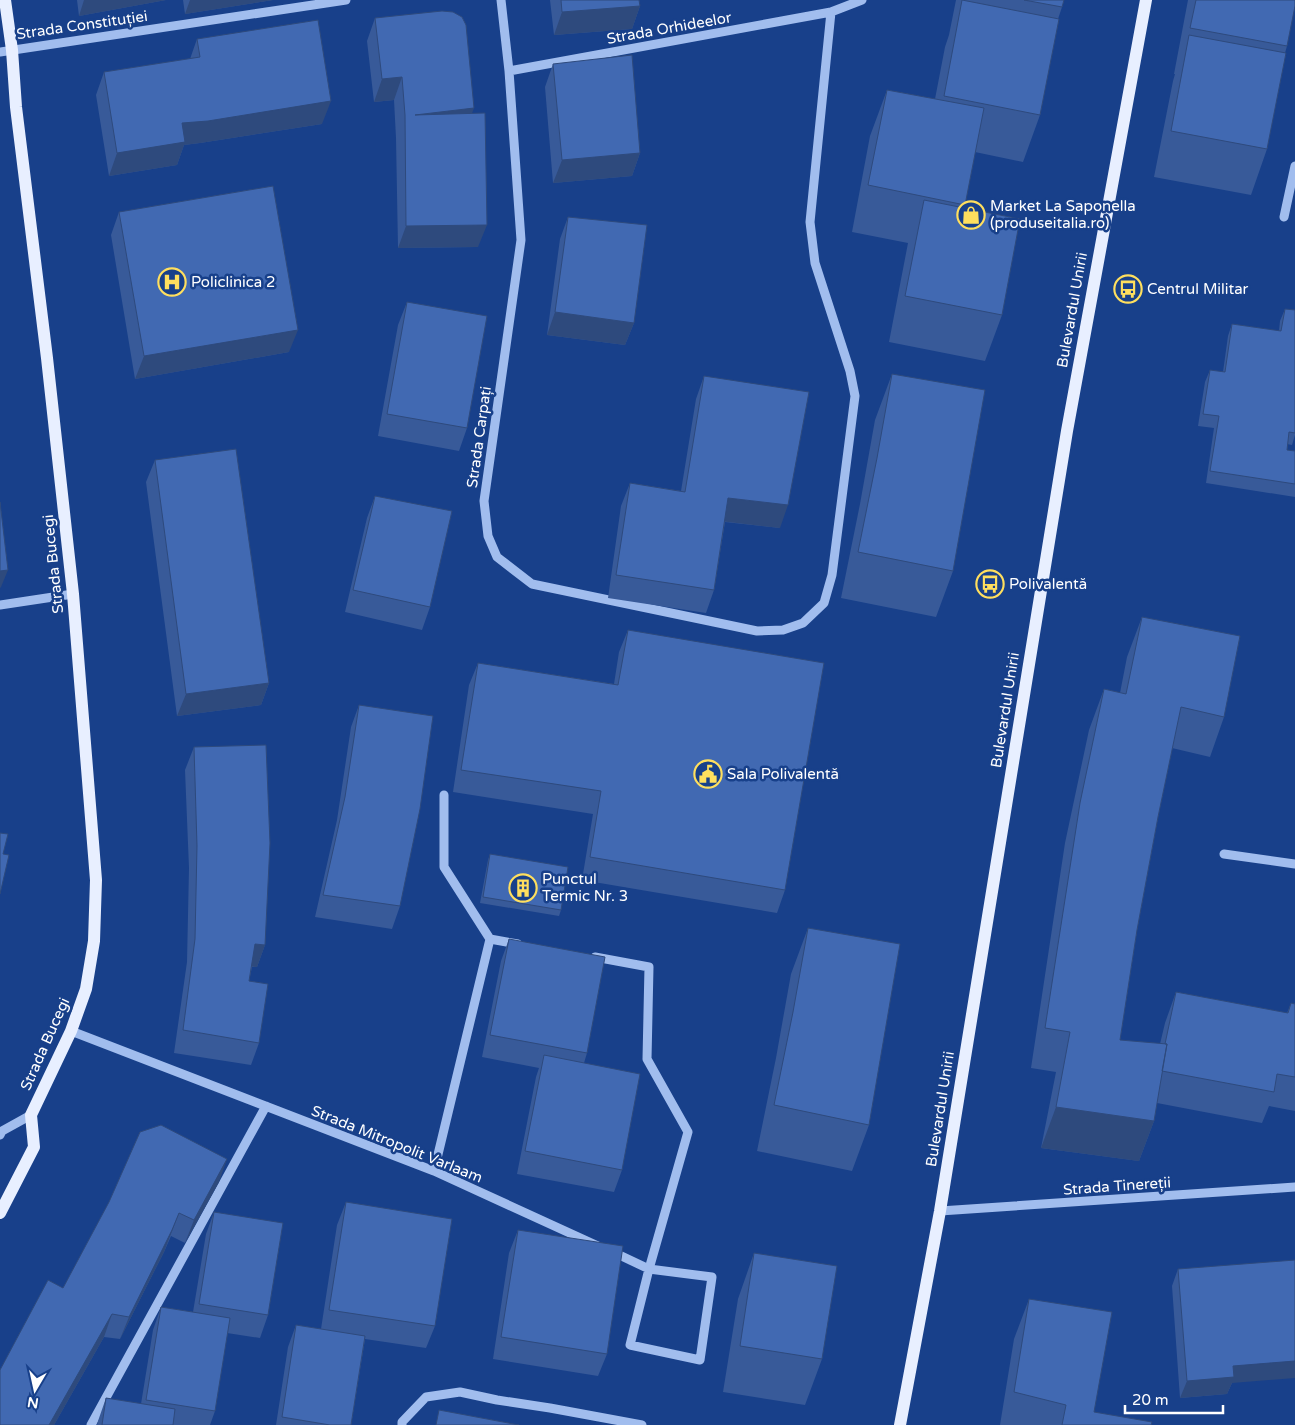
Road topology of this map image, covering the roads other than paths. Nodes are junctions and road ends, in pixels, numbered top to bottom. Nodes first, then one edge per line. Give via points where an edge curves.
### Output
1 (5, 0) edge
2 (346, 0) edge
3 (501, 0) edge
4 (862, 0) edge
5 (1146, 0) edge
6 (831, 12) junction
7 (6, 51) edge
8 (509, 71) junction
9 (1295, 166) edge
10 (1284, 217) dead end
11 (73, 594) junction
12 (0, 605) edge
13 (444, 795) dead end
14 (1224, 854) dead end
15 (1295, 864) edge
16 (490, 940) junction
17 (528, 946) edge
18 (584, 956) edge
19 (71, 1031) junction
20 (266, 1106) junction
21 (31, 1115) junction
22 (0, 1135) edge
23 (434, 1171) junction
24 (1295, 1187) edge
25 (940, 1211) junction
26 (0, 1213) edge
27 (649, 1269) junction
28 (91, 1425) edge
29 (402, 1425) edge
30 (642, 1425) edge
31 (900, 1425) edge

1 - 7 main road, Strada Bucegi
2 - 7 street, Strada Constituției
3 - 8 street, Strada Carpați
4 - 6 street, Strada Orhideelor
5 - 25 main road, Bulevardul Unirii via 1067,431
6 - 8 street, Strada Orhideelor
6 - 8 street, Strada Carpați via 810,222 815,263 855,396 832,575 824,603 804,623 783,630 757,631 532,584 497,557 488,536 484,501 522,240
7 - 11 main road, Strada Bucegi via 48,358
9 - 10 street
11 - 12 street
11 - 19 main road, Strada Bucegi via 96,880 94,942 86,989
13 - 16 street via 444,867
14 - 15 street
16 - 17 street
16 - 23 street
18 - 27 street via 649,967 647,1059 688,1132
19 - 20 street, Strada Mitropolit Varlaam
19 - 21 main road, Strada Bucegi
20 - 23 street, Strada Mitropolit Varlaam
20 - 28 street
21 - 22 street, Strada Bucegi
21 - 26 main road, Strada Bucegi via 34,1147
23 - 27 street, Strada Mitropolit Varlaam
24 - 25 street, Strada Tinereții
25 - 31 main road, Bulevardul Unirii
27 - 27 street, Strada Mitropolit Varlaam via 712,1277 700,1360 630,1345
29 - 30 street via 426,1397 460,1392

